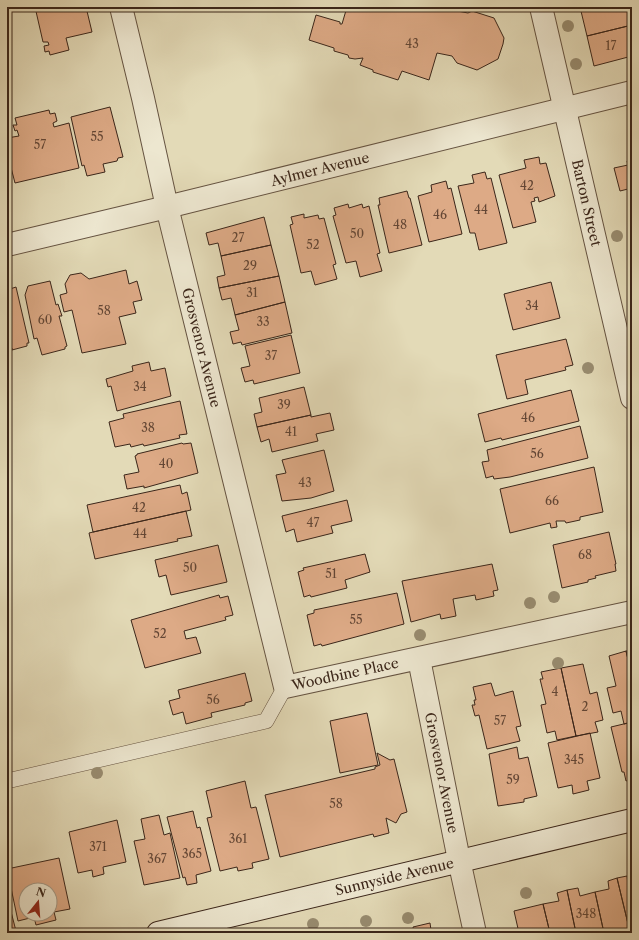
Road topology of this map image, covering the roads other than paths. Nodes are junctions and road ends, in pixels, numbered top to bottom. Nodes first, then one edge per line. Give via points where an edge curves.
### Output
1 (121, 7) edge
2 (541, 7) edge
3 (632, 92) edge
4 (564, 108) junction
5 (167, 208) junction
6 (7, 245) edge
7 (632, 398) edge
8 (632, 612) edge
9 (419, 659) junction
10 (285, 687) junction
11 (7, 781) edge
12 (632, 820) edge
13 (459, 860) junction
14 (158, 933) edge
15 (475, 933) edge

1 - 5 street, Grosvenor Avenue
2 - 4 street, Barton Street
3 - 4 street, Aylmer Avenue
4 - 5 street, Aylmer Avenue
4 - 7 street, Barton Street
5 - 6 street, Aylmer Avenue
5 - 10 street, Grosvenor Avenue
8 - 9 street, Woodbine Place
9 - 10 street, Woodbine Place
9 - 13 street, Grosvenor Avenue
10 - 11 lane, Woodbine Place via 266,721
12 - 13 street, Sunnyside Avenue
13 - 14 street, Sunnyside Avenue
13 - 15 street, Grosvenor Avenue

